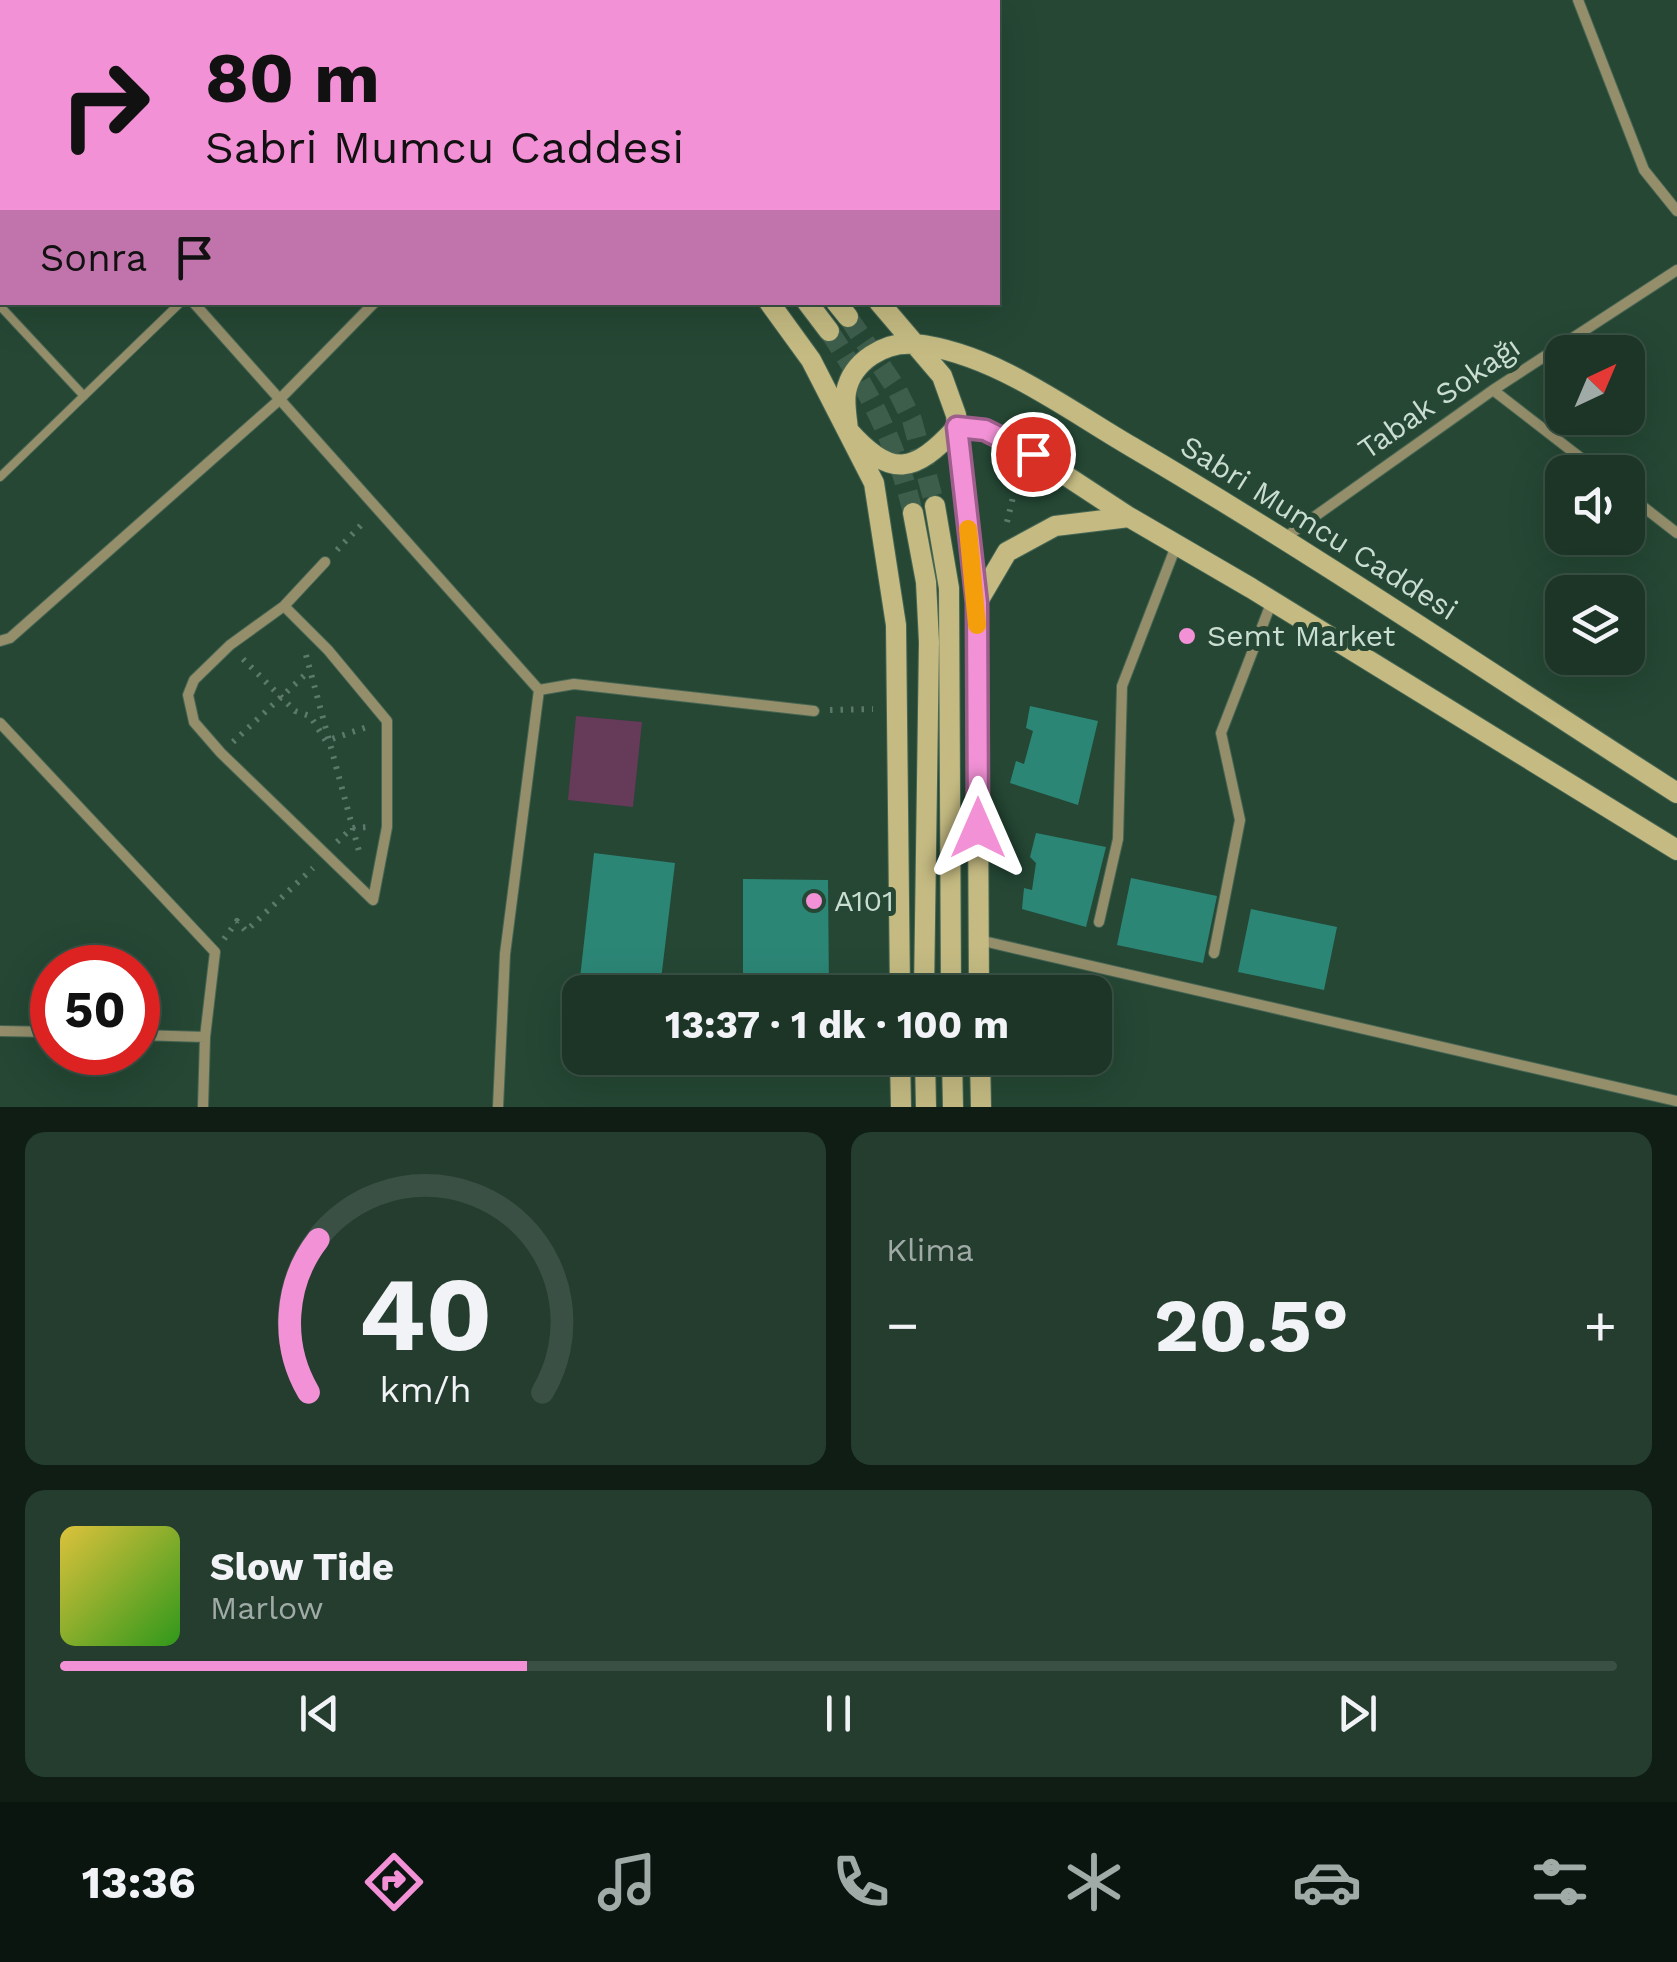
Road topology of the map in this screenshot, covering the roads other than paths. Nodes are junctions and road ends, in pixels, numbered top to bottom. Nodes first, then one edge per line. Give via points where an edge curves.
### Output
1 (1578, 0) edge
2 (1677, 212) edge
3 (1677, 270) edge
4 (178, 305) edge
5 (196, 305) edge
6 (372, 305) edge
7 (771, 305) edge
8 (809, 305) edge
9 (882, 305) edge
10 (0, 306) edge
11 (828, 331) tunnel mouth
12 (914, 344) junction
13 (1492, 390) junction
14 (84, 396) junction
15 (278, 401) junction
16 (957, 427) junction
17 (848, 430) junction
18 (1577, 455) edge
19 (0, 477) edge
20 (935, 506) tunnel mouth
21 (1645, 508) edge
22 (913, 513) tunnel mouth
23 (1129, 517) junction
24 (1677, 533) edge
25 (1283, 539) junction
26 (1176, 544) junction
27 (326, 562) road end
28 (1272, 600) junction
29 (977, 603) junction
30 (284, 606) junction
31 (0, 641) edge
32 (539, 690) junction
33 (814, 711) road end
34 (0, 723) edge
35 (1677, 793) edge
36 (1677, 850) edge
37 (1099, 922) dead end
38 (979, 940) junction
39 (1214, 953) dead end
40 (900, 975) edge
41 (924, 975) edge
42 (952, 975) edge
43 (980, 975) edge
44 (0, 1031) edge
45 (30, 1032) edge
46 (160, 1036) edge
47 (206, 1037) junction
48 (900, 1075) edge
49 (925, 1075) edge
50 (952, 1075) edge
51 (980, 1075) edge
52 (1676, 1101) edge
53 (202, 1107) edge
54 (498, 1107) edge
55 (901, 1107) edge
56 (926, 1107) edge
57 (952, 1107) edge
58 (981, 1107) edge

1 - 2 street via 1644,170
3 - 13 street, Tabak Sokağı
4 - 14 lane
5 - 15 street
6 - 15 street
7 - 17 main road via 812,360
8 - 11 main road
9 - 12 main road
10 - 14 lane
12 - 16 main road via 942,376
12 - 17 main road via 882,348 852,376
12 - 25 main road, Sabri Mumcu Caddesi via 979,360
13 - 18 street
13 - 25 street, Tabak Sokağı
14 - 19 lane
15 - 31 street
15 - 32 street
16 - 17 main road via 926,456 894,465 868,452
16 - 23 main road via 985,430 1033,454
16 - 29 main road
17 - 40 main road via 874,482 896,625
20 - 42 main road via 949,588
21 - 24 street
22 - 41 main road via 929,642
23 - 26 main road
23 - 29 main road via 1055,526 1007,552
25 - 35 main road, Sabri Mumcu Caddesi
26 - 28 main road
26 - 37 street via 1122,686 1118,839
27 - 30 street
28 - 36 main road
28 - 39 street via 1220,734 1240,820
29 - 38 main road
30 - 30 street via 194,680 188,695 194,722 373,900 387,826 388,720
32 - 33 street via 574,684
32 - 54 street via 505,954
34 - 47 street via 215,952
38 - 43 main road
38 - 52 street
44 - 45 street
46 - 47 street
47 - 53 street
48 - 55 main road
49 - 56 main road
50 - 57 main road
51 - 58 main road

